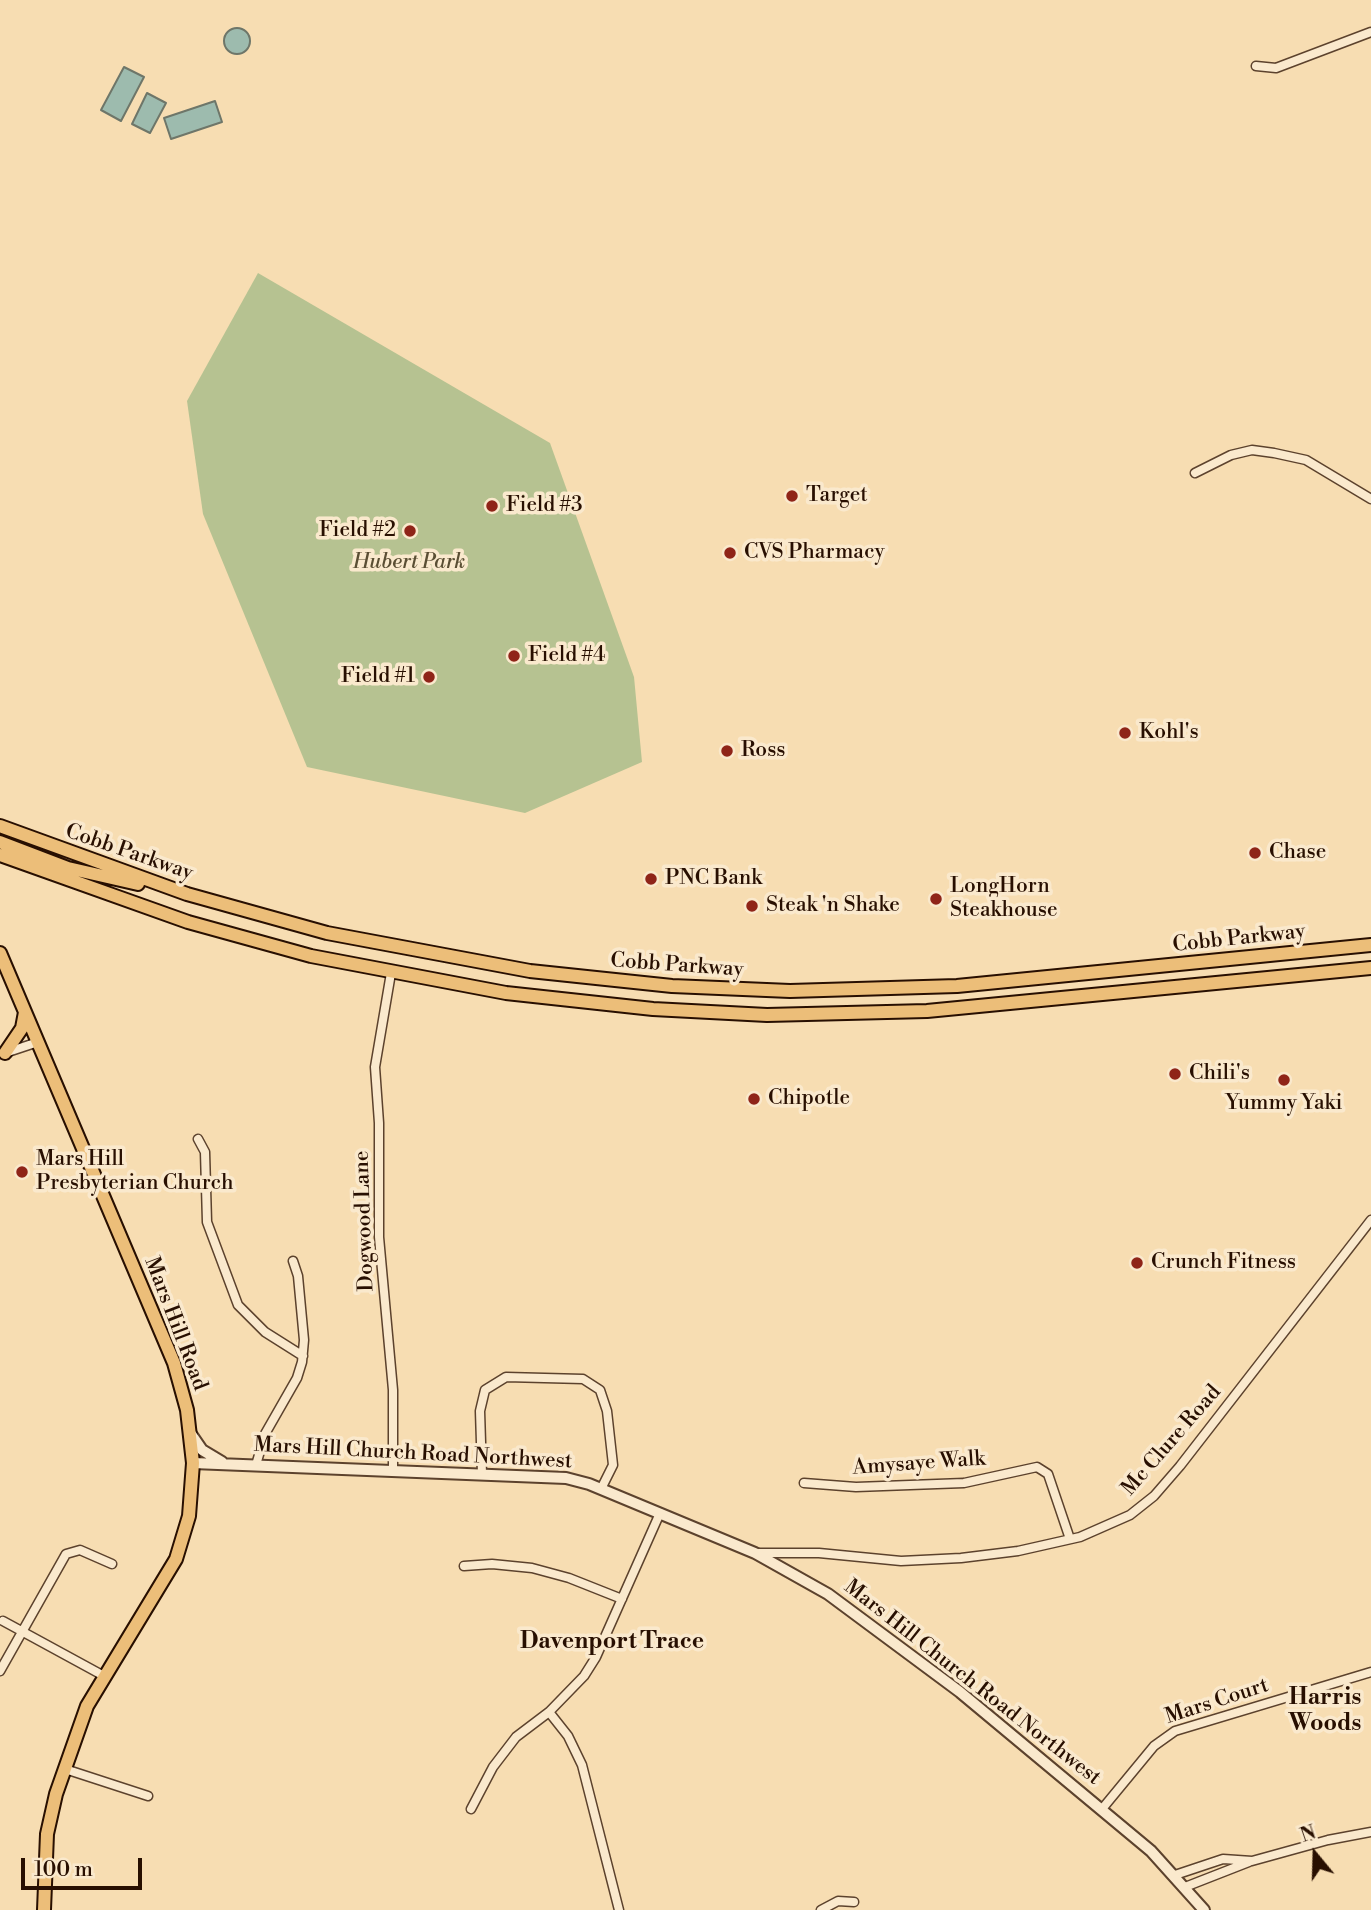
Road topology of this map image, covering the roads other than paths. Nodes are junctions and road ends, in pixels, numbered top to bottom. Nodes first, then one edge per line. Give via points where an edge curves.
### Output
1 (1371, 32) edge
2 (1256, 66) dead end
3 (1195, 473) dead end
4 (1371, 499) edge
5 (0, 826) edge
6 (0, 842) edge
7 (0, 855) edge
8 (15, 861) junction
9 (0, 863) edge
10 (169, 888) junction
11 (1371, 945) edge
12 (0, 953) edge
13 (1371, 968) edge
14 (391, 974) junction
15 (25, 1012) junction
16 (38, 1042) junction
17 (2, 1054) edge
18 (198, 1139) dead end
19 (1371, 1220) edge
20 (293, 1261) dead end
21 (303, 1356) junction
22 (191, 1434) junction
23 (193, 1463) junction
24 (228, 1464) junction
25 (256, 1465) junction
26 (393, 1469) junction
27 (482, 1474) junction
28 (804, 1483) dead end
29 (601, 1489) junction
30 (660, 1513) junction
31 (1070, 1539) junction
32 (755, 1553) junction
33 (112, 1564) dead end
34 (464, 1566) dead end
35 (622, 1599) junction
36 (3, 1621) dead end
37 (22, 1630) junction
38 (0, 1671) edge
39 (1371, 1672) edge
40 (104, 1676) junction
41 (549, 1712) junction
42 (65, 1769) junction
43 (148, 1796) dead end
44 (471, 1809) dead end
45 (1102, 1809) junction
46 (1371, 1832) edge
47 (1252, 1861) junction
48 (1175, 1875) junction
49 (1185, 1887) junction
50 (855, 1902) dead end
51 (44, 1910) edge
52 (619, 1910) edge
53 (821, 1910) edge
54 (1204, 1910) edge

1 - 2 street via 1276,68
3 - 4 street via 1230,455 1252,450 1274,453 1306,460
5 - 10 main road, Cobb Parkway
6 - 10 main road via 89,874
7 - 8 main road, Cobb Parkway
8 - 9 main road
8 - 14 main road, Cobb Parkway via 227,934
10 - 11 main road, Cobb Parkway via 283,922 423,953 568,976 724,989 957,986
12 - 15 main road, Mars Hill Road
13 - 14 main road, Cobb Parkway via 1005,1005 807,1015 591,1003
14 - 26 street, Dogwood Lane via 375,1067 379,1237 393,1390
15 - 16 main road, Mars Hill Road
15 - 17 main road via 22,1028
16 - 17 street
16 - 22 main road, Mars Hill Road via 170,1351
18 - 21 street via 205,1152 207,1222 238,1305 265,1332
19 - 31 street, Mc Clure Road via 1154,1496 1130,1515
20 - 21 street
21 - 25 street via 297,1378 265,1434
22 - 23 main road, Mars Hill Road
22 - 24 street via 208,1455
23 - 24 street, Mars Hill Church Road Northwest
23 - 40 main road, Mars Hill Road via 189,1516 176,1559
24 - 25 street, Mars Hill Church Road Northwest
25 - 26 street, Mars Hill Church Road Northwest
26 - 27 street, Mars Hill Church Road Northwest
27 - 29 street, Mars Hill Church Road Northwest via 566,1478
27 - 29 street via 480,1410 485,1390 506,1377 583,1379 600,1390 611,1435 613,1465
28 - 31 street, Amysaye Walk via 856,1487 952,1484 1037,1467 1048,1474
29 - 30 street, Mars Hill Church Road Northwest
30 - 32 street, Mars Hill Church Road Northwest
30 - 35 street
31 - 32 street, Mc Clure Road via 1018,1551 901,1561 819,1553
32 - 45 street, Mars Hill Church Road Northwest via 865,1620
33 - 37 street via 92,1552 70,1550
34 - 35 street via 532,1568
35 - 41 street via 584,1676
36 - 37 street
37 - 38 street
37 - 40 street
39 - 45 street, Mars Court via 1175,1731 1154,1746
40 - 42 main road, Mars Hill Road via 87,1706
41 - 44 street via 516,1737 493,1767
41 - 52 street via 582,1765
42 - 43 street
42 - 51 main road, Mars Hill Road via 47,1834
45 - 48 street, Mars Hill Church Road Northwest
46 - 47 street
47 - 48 street via 1223,1859
47 - 49 street
48 - 49 street, Mars Hill Church Road Northwest
49 - 54 street, Mars Hill Church Road Northwest
50 - 53 street via 838,1901

